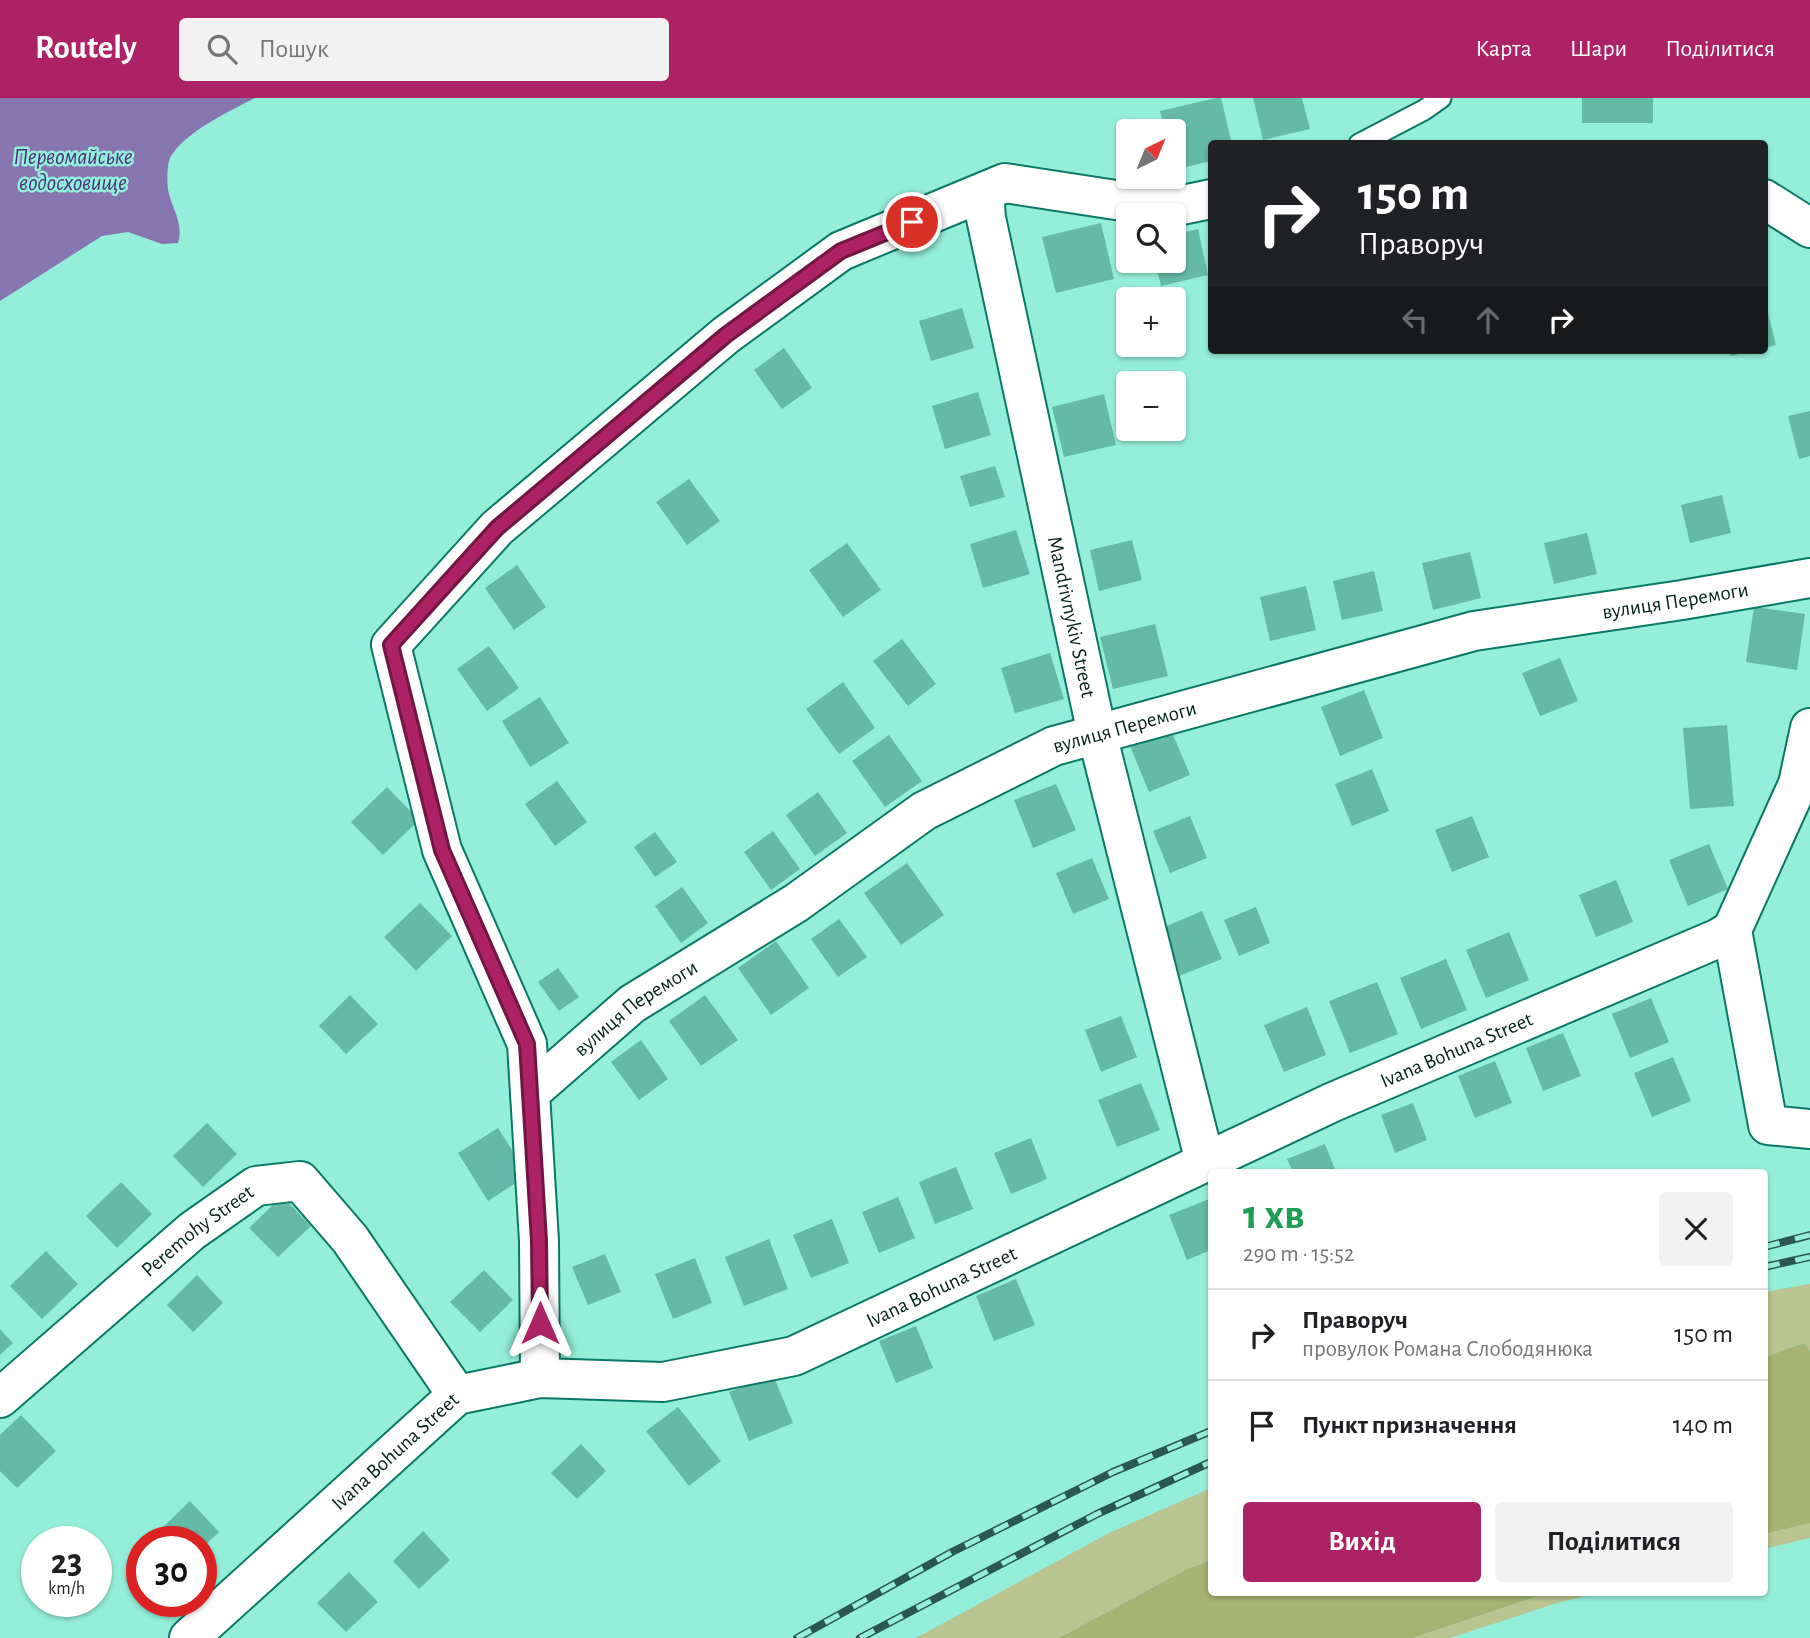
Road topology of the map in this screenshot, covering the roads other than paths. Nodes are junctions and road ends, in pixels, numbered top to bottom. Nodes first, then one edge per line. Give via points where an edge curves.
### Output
1 (1441, 98) edge
2 (1367, 140) edge
3 (984, 192) junction
4 (1208, 200) edge
5 (1768, 202) edge
6 (1810, 228) edge
7 (1810, 578) edge
8 (1810, 727) edge
9 (1097, 734) junction
10 (1732, 930) junction
11 (530, 1093) junction
12 (1810, 1129) edge
13 (1205, 1162) junction
14 (540, 1378) junction
15 (457, 1395) junction
16 (0, 1398) edge
17 (189, 1638) edge

1 - 2 lane
3 - 4 street via 1005,183 1168,208
3 - 9 street, Mandrivnykiv Street
3 - 11 street via 841,251 726,335 497,528 391,645 442,850 527,1044
5 - 6 street
7 - 9 street, вулиця Перемоги via 1474,631
8 - 10 street via 1798,784
9 - 11 street, вулиця Перемоги via 1054,746 924,811 796,903 632,1004
9 - 13 street, Mandrivnykiv Street
10 - 12 street via 1768,1125
10 - 13 street, Ivana Bohuna Street
11 - 14 street via 539,1241
13 - 14 street, Ivana Bohuna Street via 794,1356 663,1382
14 - 15 street, Ivana Bohuna Street
15 - 16 street, Peremohy Street via 351,1239 300,1181 256,1186 203,1224
15 - 17 street, Ivana Bohuna Street

